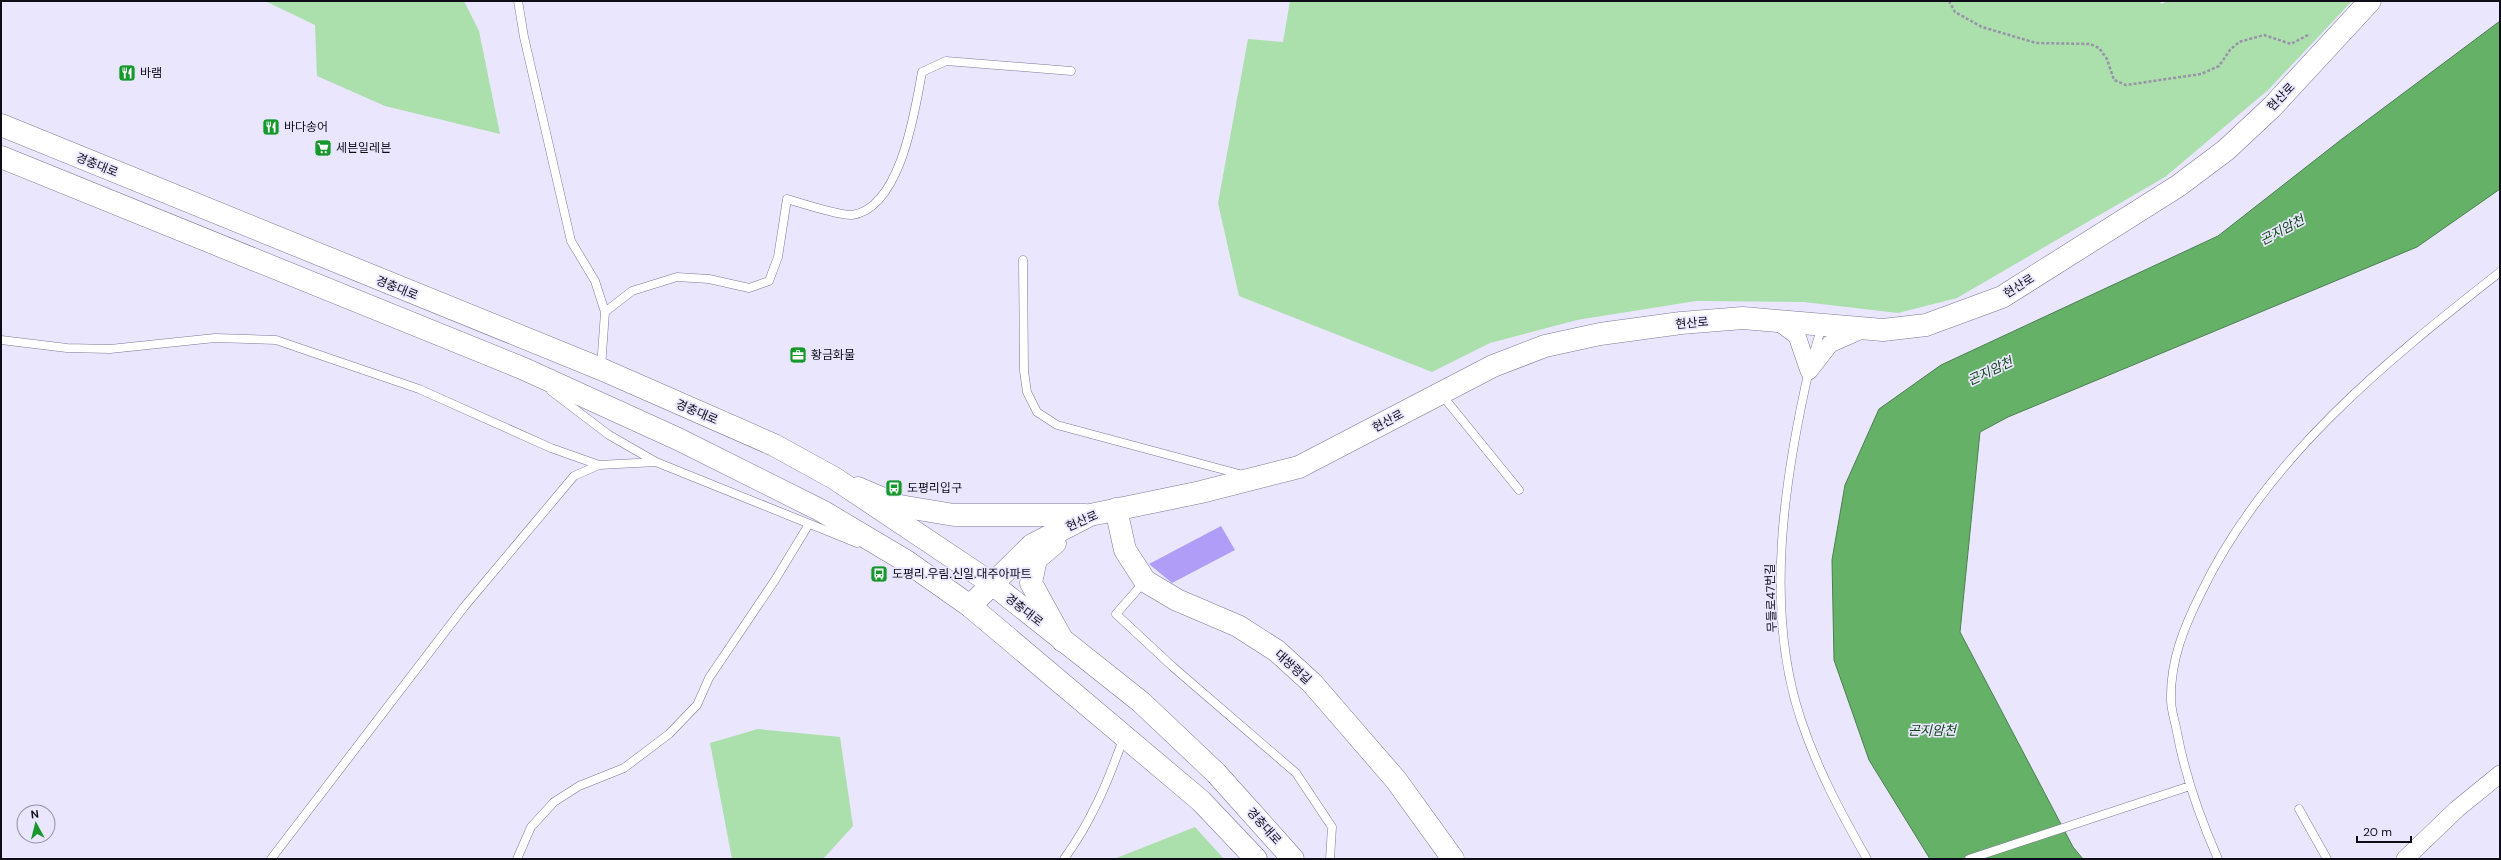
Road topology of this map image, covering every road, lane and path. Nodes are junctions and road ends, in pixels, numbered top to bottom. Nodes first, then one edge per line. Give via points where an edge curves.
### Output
1 (518, 1) edge
2 (1949, 1) edge
3 (2370, 1) edge
4 (2314, 33) dead end
5 (1071, 71) dead end
6 (1, 126) edge
7 (1, 157) edge
8 (1023, 260) dead end
9 (2500, 272) edge
10 (605, 312) junction
11 (1777, 321) junction
12 (1822, 324) junction
13 (1866, 328) junction
14 (1, 340) edge
15 (522, 368) junction
16 (601, 369) junction
17 (1809, 371) junction
18 (1440, 393) junction
19 (656, 462) junction
20 (599, 465) junction
21 (834, 478) junction
22 (1258, 479) junction
23 (1519, 490) dead end
24 (1116, 509) junction
25 (1090, 515) junction
26 (809, 524) junction
27 (906, 562) junction
28 (1145, 581) junction
29 (990, 583) junction
30 (970, 606) junction
31 (1063, 641) junction
32 (1124, 736) junction
33 (2500, 774) edge
34 (2190, 786) junction
35 (2299, 809) dead end
36 (271, 859) edge
37 (517, 859) edge
38 (1064, 859) edge
39 (1256, 859) edge
40 (1293, 859) edge
41 (1330, 859) edge
42 (1453, 859) edge
43 (1867, 859) edge
44 (1969, 859) edge
45 (2218, 859) edge
46 (2327, 859) edge
47 (2405, 859) edge

1 - 10 lane via 571,242 595,281
2 - 4 path via 1954,12 1982,27 2036,43 2090,44 2099,48 2107,59 2114,80 2126,85 2201,74 2219,66 2239,42 2264,35 2291,44
3 - 13 main road, 현산로 via 2272,107 2226,150 2178,186 2002,297 1926,325 1883,330
5 - 10 lane via 946,61 922,72 910,136 887,189 868,209 851,215 787,199 778,257 770,281 749,288 709,279 677,277 632,291
6 - 16 main road, 경충대로
7 - 15 main road
8 - 22 lane via 1024,371 1027,392 1037,412 1057,425
9 - 34 lane via 2384,365 2310,437 2256,500 2214,564 2188,617 2173,661 2170,701
10 - 16 lane
11 - 12 main road, 현산로
11 - 17 street via 1797,336
11 - 18 main road, 현산로 via 1743,318 1681,323 1600,334 1552,344 1493,366
12 - 13 main road, 현산로
12 - 17 lane, 무들로47번길
13 - 17 street via 1830,344
14 - 20 lane via 67,348 110,349 215,338 276,340 419,389 551,448
15 - 19 lane via 609,435
15 - 27 main road via 678,439 822,511
16 - 21 main road, 경충대로 via 774,445
17 - 43 lane, 무들로47번길 via 1782,520 1785,656 1800,719 1829,792
18 - 22 main road, 현산로 via 1299,467
18 - 23 lane
19 - 20 lane
19 - 26 lane
20 - 36 lane via 574,476 549,502 464,607
21 - 25 main road via 900,506 954,515
21 - 29 main road, 경충대로
22 - 24 main road, 현산로
24 - 25 main road, 현산로
24 - 28 main road, 대쌍령길 via 1125,550
25 - 29 main road, 현산로 via 1032,545
25 - 31 main road via 1036,558 1031,583
26 - 27 lane
26 - 37 lane via 709,678 696,705 669,734 624,768 579,786 554,802 531,827
27 - 30 main road
28 - 41 lane via 1116,614 1296,773 1332,827
28 - 42 main road, 대쌍령길 via 1177,600 1238,626 1277,651 1312,683 1396,780
29 - 30 main road, 현산로
29 - 31 main road, 경충대로
30 - 32 main road
31 - 40 main road, 경충대로 via 1141,702 1216,773
32 - 38 lane via 1109,780 1084,832
32 - 39 main road via 1201,801
33 - 47 street via 2457,809
34 - 44 lane
34 - 45 lane via 2200,818
35 - 46 lane

